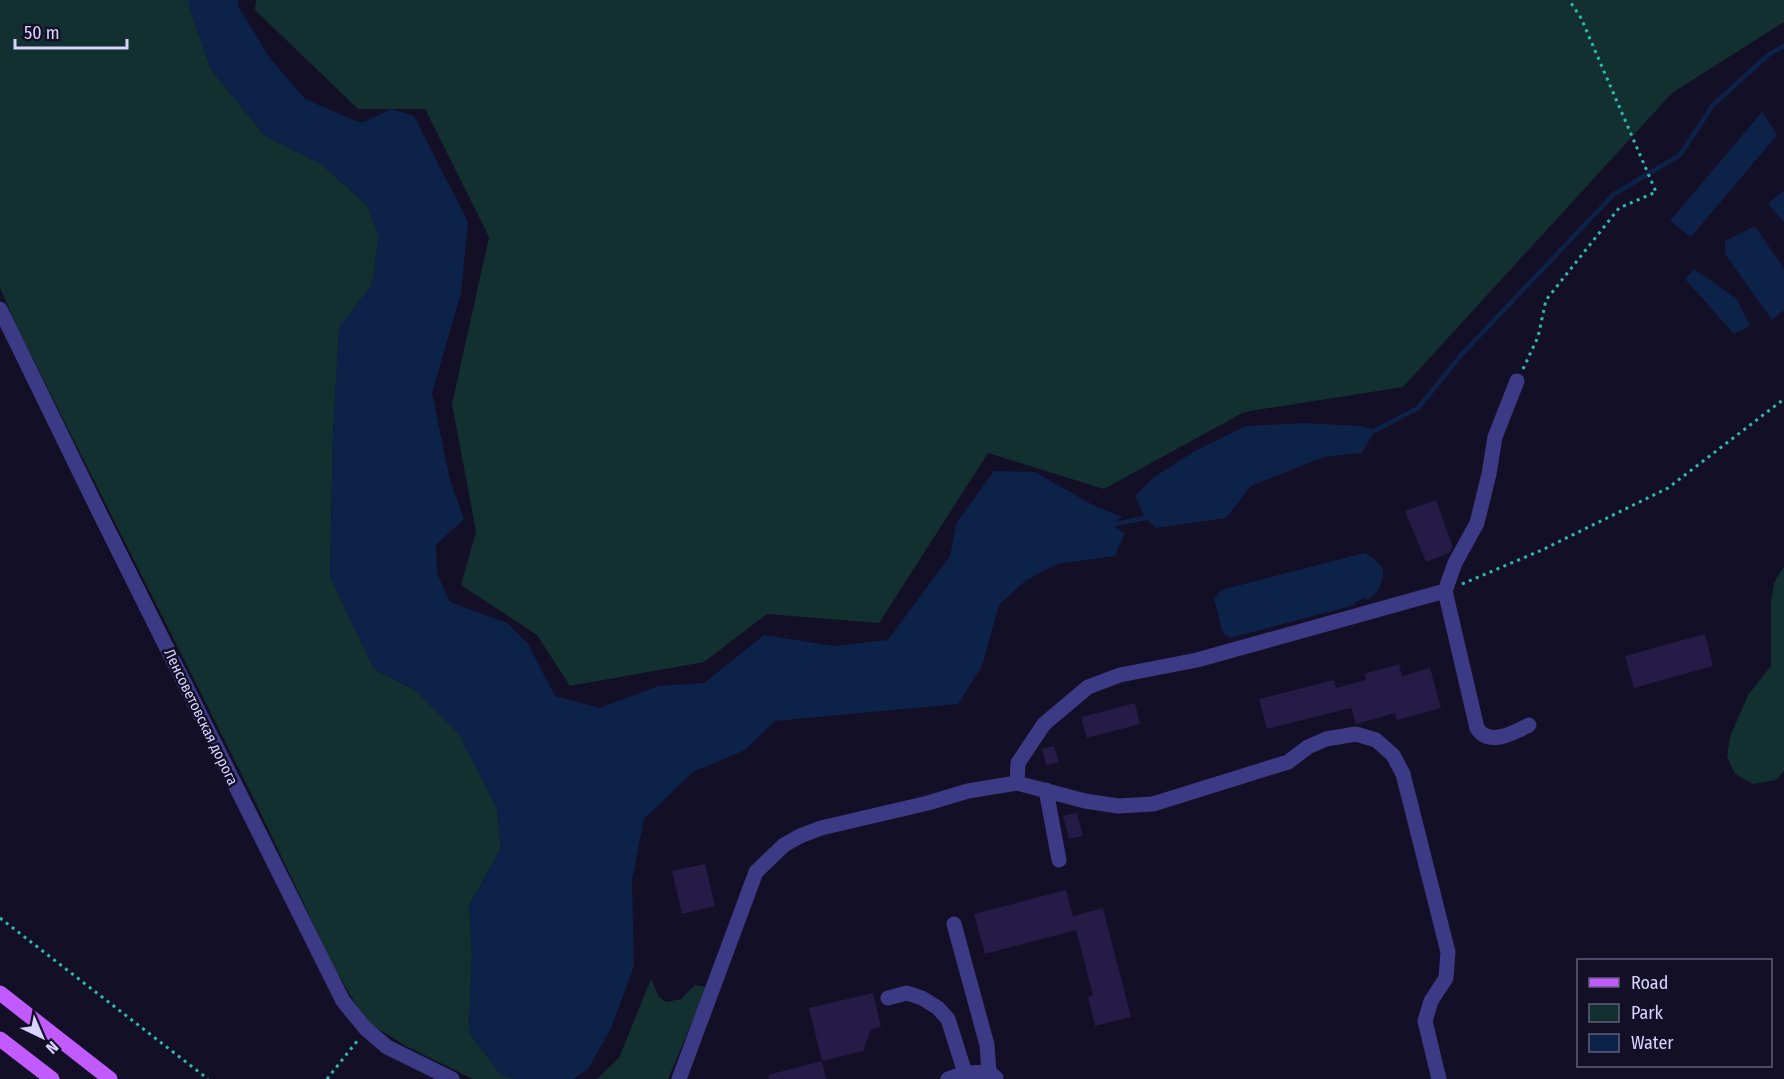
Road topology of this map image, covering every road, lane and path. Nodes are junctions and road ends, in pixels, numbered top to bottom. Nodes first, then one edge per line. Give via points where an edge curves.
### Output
1 (1569, 0) edge
2 (0, 309) edge
3 (1517, 381) joint
4 (1784, 399) edge
5 (1445, 591) junction
6 (1529, 725) dead end
7 (1017, 783) junction
8 (1046, 790) junction
9 (1059, 860) dead end
10 (0, 918) edge
11 (954, 924) dead end
12 (0, 993) edge
13 (888, 998) dead end
14 (366, 1029) junction
15 (0, 1039) edge
16 (965, 1073) junction
17 (992, 1076) edge
18 (52, 1079) edge
19 (110, 1079) edge
20 (208, 1079) edge
21 (327, 1079) edge
22 (452, 1079) edge
23 (679, 1079) edge
24 (948, 1079) edge
25 (1439, 1079) edge

1 - 3 path via 1581,18 1656,192 1619,208 1546,300 1538,337
2 - 14 street, Ленсоветовская дорога via 328,975
3 - 5 street via 1495,437 1477,523
4 - 5 path via 1668,488 1542,550
5 - 6 street via 1481,735 1509,735
5 - 7 street via 1197,660 1120,675 1088,687 1044,724 1018,763
7 - 8 street
7 - 23 street via 839,823 784,845 756,872
8 - 9 street
8 - 25 street via 1118,806 1153,804 1288,762 1326,739 1356,734 1376,740 1393,755 1403,774 1448,952 1446,978 1431,1001 1425,1021
10 - 20 path
11 - 17 street
12 - 19 main road
13 - 16 street via 907,993 938,1008 948,1019
14 - 21 path
14 - 22 street, Ленсоветовская дорога via 387,1047
15 - 18 main road
16 - 17 street
16 - 24 street

